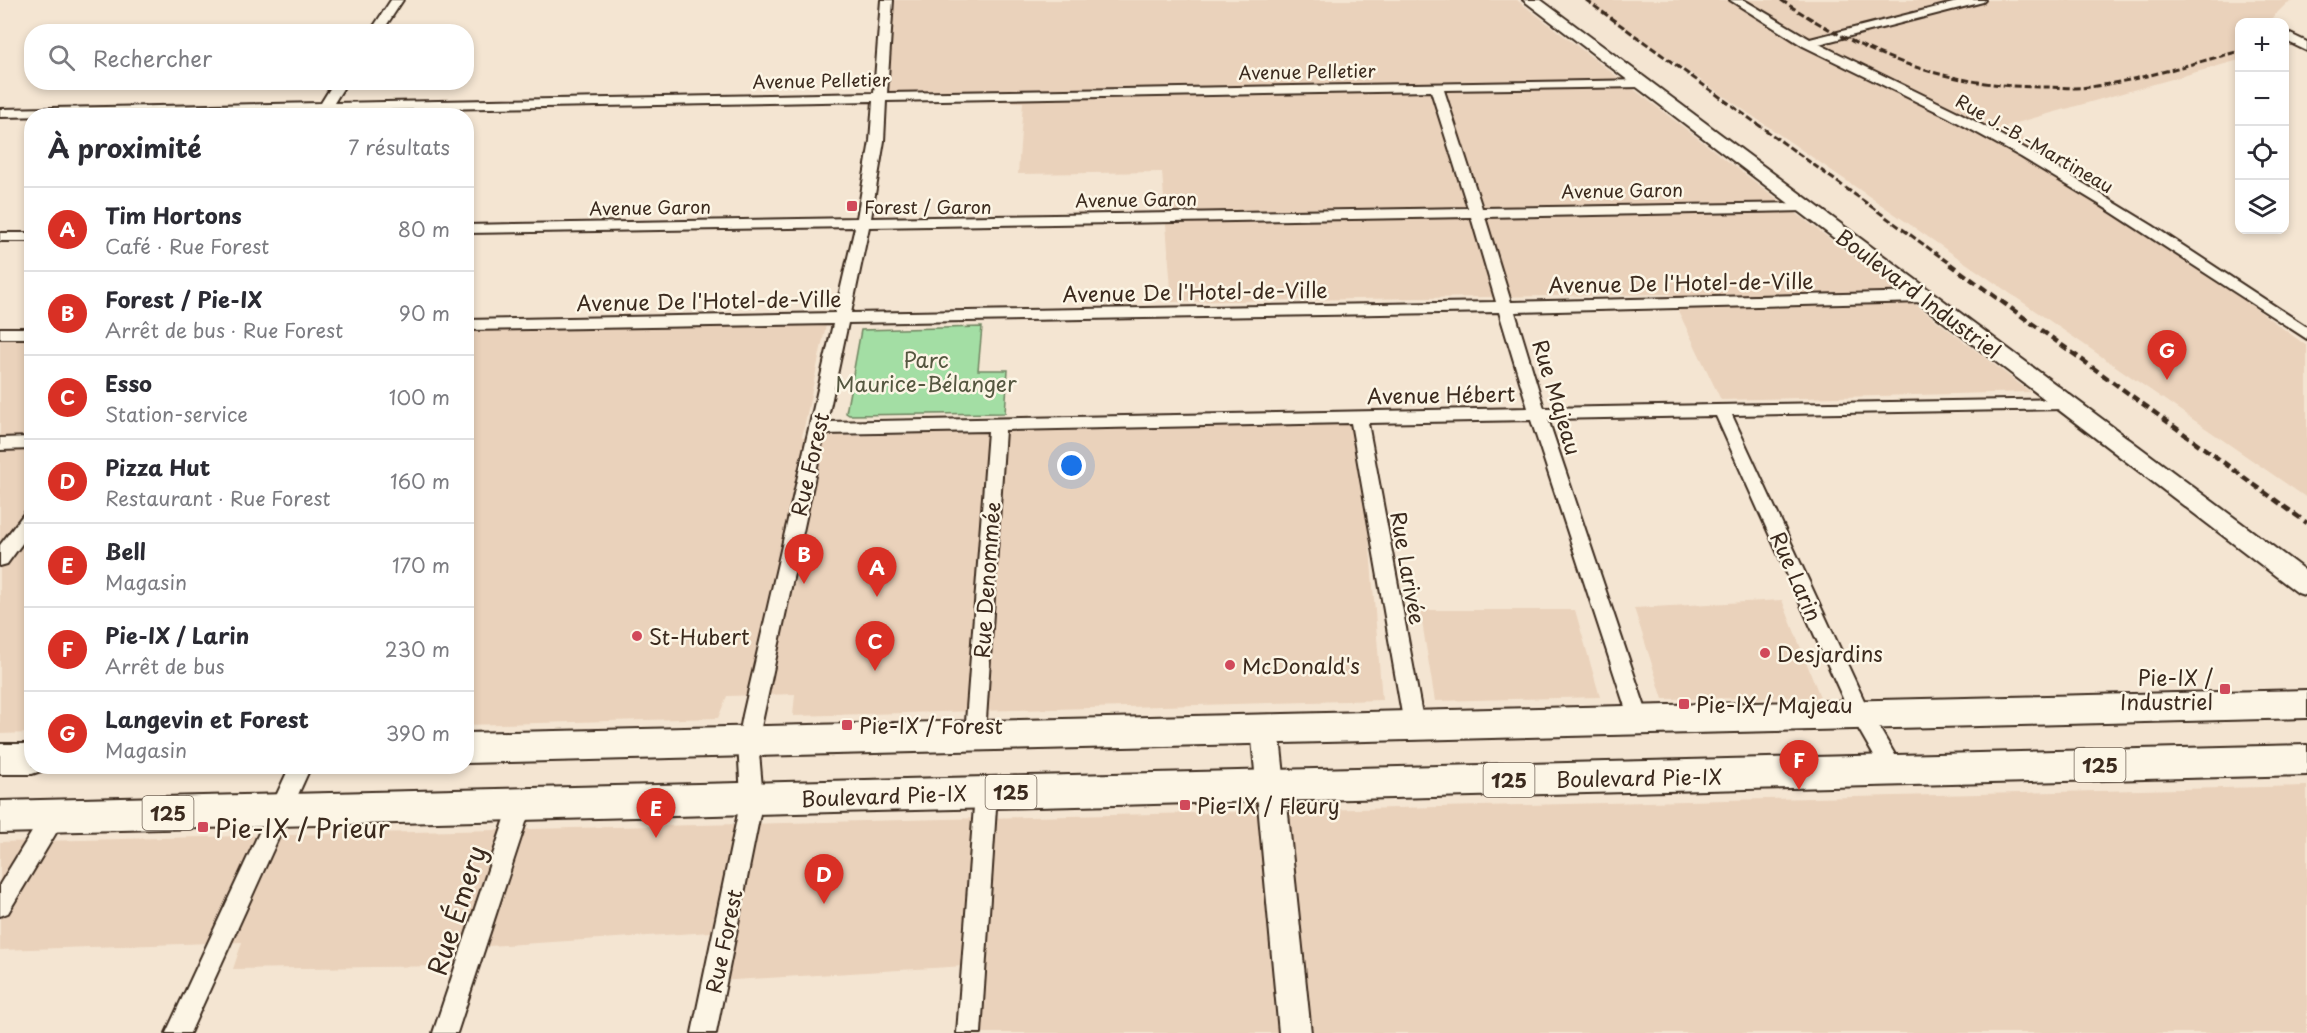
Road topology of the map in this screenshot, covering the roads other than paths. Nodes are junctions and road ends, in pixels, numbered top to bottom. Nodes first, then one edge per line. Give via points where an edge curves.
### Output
1 (397, 0) edge
2 (887, 0) edge
3 (1532, 0) edge
4 (1736, 0) edge
5 (1979, 0) edge
6 (381, 24) edge
7 (2289, 37) edge
8 (1807, 43) junction
9 (2307, 47) edge
10 (1642, 83) junction
11 (1436, 87) junction
12 (336, 90) edge
13 (879, 97) junction
14 (324, 108) edge
15 (441, 108) edge
16 (0, 113) edge
17 (24, 113) edge
18 (1806, 207) junction
19 (1477, 213) junction
20 (863, 223) junction
21 (474, 229) edge
22 (0, 237) edge
23 (24, 237) edge
24 (1925, 297) junction
25 (1506, 306) junction
26 (842, 318) junction
27 (474, 325) edge
28 (0, 333) edge
29 (24, 333) edge
30 (2307, 334) edge
31 (2064, 403) junction
32 (1722, 411) junction
33 (1538, 415) junction
34 (1359, 418) junction
35 (997, 424) junction
36 (818, 428) junction
37 (24, 443) edge
38 (0, 444) edge
39 (24, 527) edge
40 (0, 559) edge
41 (2307, 586) edge
42 (2307, 704) edge
43 (1860, 714) junction
44 (1640, 720) junction
45 (1414, 725) junction
46 (1265, 728) junction
47 (975, 735) junction
48 (748, 741) junction
49 (474, 748) edge
50 (0, 759) edge
51 (24, 759) edge
52 (2307, 760) edge
53 (1893, 770) junction
54 (297, 774) edge
55 (1269, 786) junction
56 (986, 793) junction
57 (752, 799) junction
58 (521, 804) junction
59 (282, 809) junction
60 (54, 816) junction
61 (0, 817) edge
62 (0, 905) edge
63 (178, 1033) edge
64 (445, 1033) edge
65 (704, 1033) edge
66 (969, 1033) edge
67 (1295, 1033) edge

1 - 6 street
2 - 13 street, Rue Forest
3 - 10 street, Boulevard Industriel
4 - 8 street, Rue J.-B.-Martineau
5 - 8 street
7 - 9 street
8 - 30 street, Rue J.-B.-Martineau via 2006,143
10 - 11 street, Avenue Pelletier
10 - 18 street, Boulevard Industriel
11 - 13 street, Avenue Pelletier
11 - 19 street, Rue Majeau
12 - 14 street
13 - 15 street, Avenue Pelletier
13 - 20 street, Rue Forest via 875,156
16 - 17 street, Avenue Pelletier
18 - 19 street, Avenue Garon
18 - 24 street, Boulevard Industriel
19 - 20 street, Avenue Garon
19 - 25 street, Rue Majeau
20 - 21 street, Avenue Garon
20 - 26 street, Rue Forest
22 - 23 street
24 - 25 street, Avenue De l'Hotel-de-Ville
24 - 31 street, Boulevard Industriel
25 - 26 street, Avenue De l'Hotel-de-Ville
25 - 33 street, Rue Majeau
26 - 27 street, Avenue De l'Hotel-de-Ville
26 - 36 street, Rue Forest
28 - 29 street
31 - 32 street, Avenue Hébert
31 - 41 street, Boulevard Industriel
32 - 33 street, Avenue Hébert
32 - 43 street, Rue Larin
33 - 34 street, Avenue Hébert
33 - 44 street, Rue Majeau
34 - 35 street, Avenue Hébert
34 - 45 street, Rue Larivée
35 - 36 street, Avenue Hébert
35 - 47 street, Rue Denommée
36 - 48 street, Rue Forest
37 - 38 street
39 - 40 street
42 - 43 main road
43 - 44 main road
43 - 53 street, Rue Larin
44 - 45 main road
45 - 46 main road
46 - 47 main road
46 - 55 street
47 - 48 main road
48 - 49 main road
48 - 57 street, Rue Forest
50 - 51 main road
52 - 53 main road, Boulevard Pie-IX / 125
53 - 55 main road, Boulevard Pie-IX / 125
54 - 59 street
55 - 56 main road, Boulevard Pie-IX / 125
55 - 67 street
56 - 57 main road, Boulevard Pie-IX / 125
56 - 66 street
57 - 58 main road, Boulevard Pie-IX / 125
57 - 65 street, Rue Forest
58 - 59 main road, Boulevard Pie-IX / 125
58 - 64 street, Rue Émery
59 - 60 main road, Boulevard Pie-IX / 125
59 - 63 street
60 - 61 main road, Boulevard Pie-IX / 125
60 - 62 street

